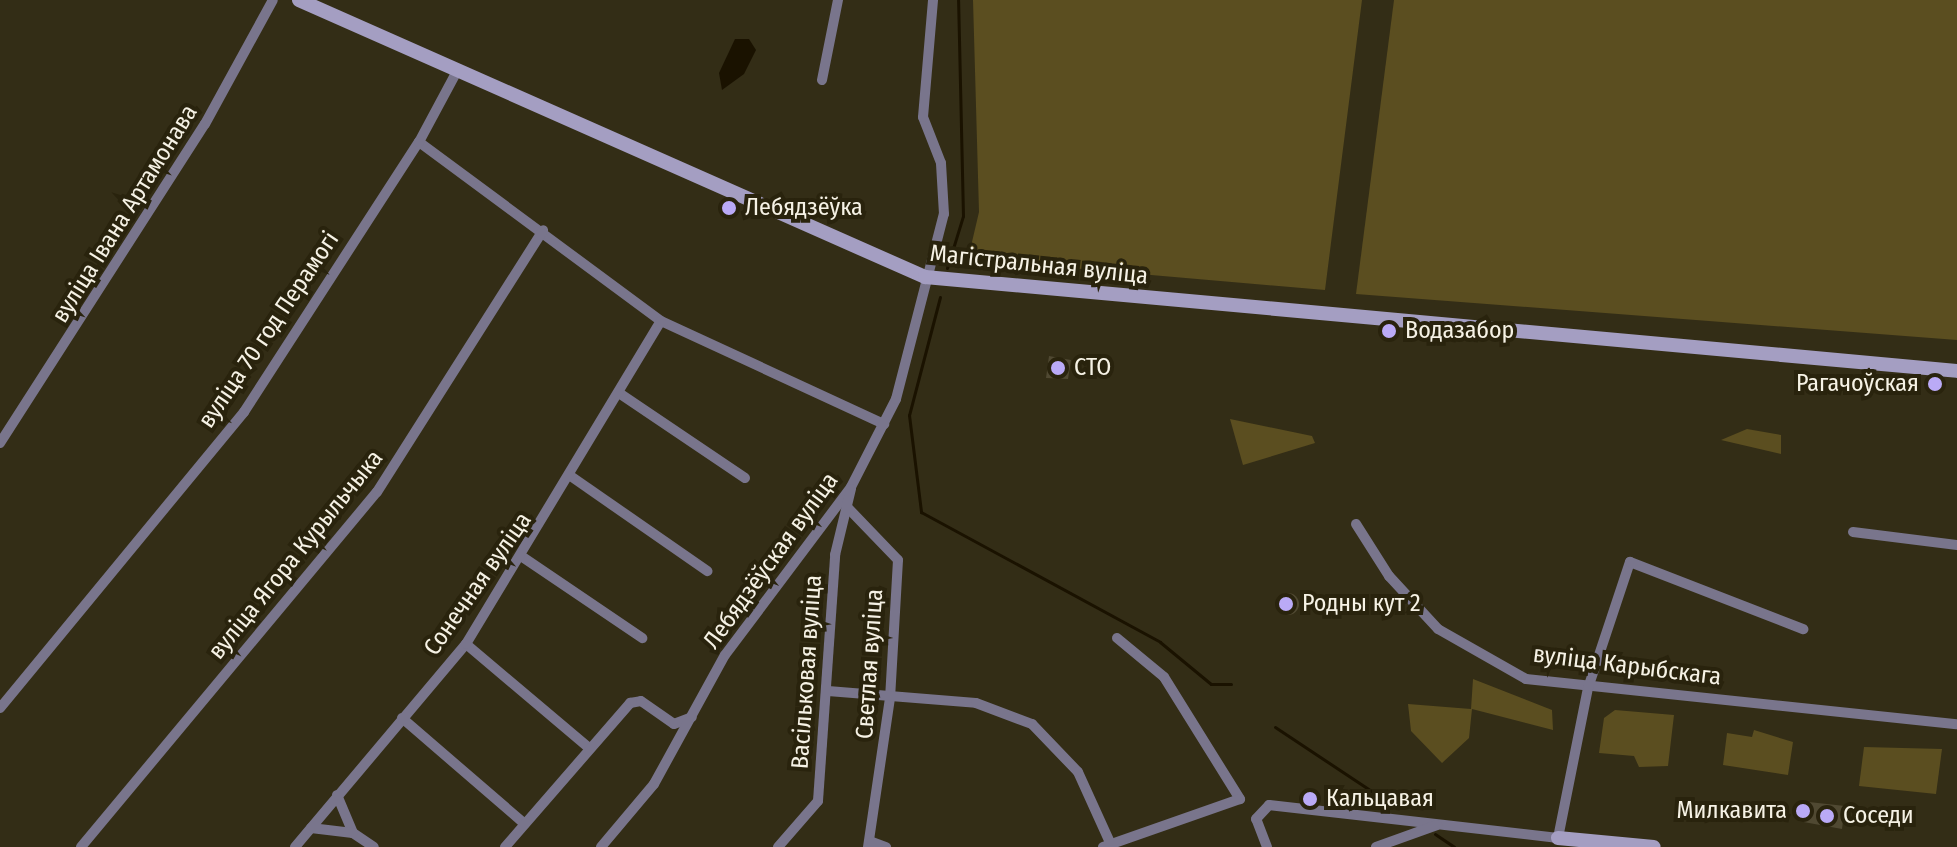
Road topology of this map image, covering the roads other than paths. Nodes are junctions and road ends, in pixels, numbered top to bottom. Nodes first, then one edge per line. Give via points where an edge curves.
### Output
1 (273, 0) edge
2 (299, 0) edge
3 (838, 0) edge
4 (933, 0) edge
5 (457, 71) junction
6 (822, 80) dead end
7 (419, 142) junction
8 (543, 230) junction
9 (925, 277) junction
10 (661, 321) junction
11 (1957, 371) edge
12 (619, 393) junction
13 (884, 424) junction
14 (0, 443) edge
15 (572, 477) junction
16 (745, 478) dead end
17 (851, 487) junction
18 (848, 508) junction
19 (825, 522) junction
20 (1356, 524) dead end
21 (839, 530) junction
22 (1853, 532) dead end
23 (1957, 545) edge
24 (524, 558) junction
25 (707, 571) dead end
26 (1803, 629) dead end
27 (642, 638) dead end
28 (1117, 638) dead end
29 (466, 644) junction
30 (1588, 688) junction
31 (828, 691) junction
32 (890, 698) junction
33 (0, 708) edge
34 (692, 717) junction
35 (402, 718) junction
36 (1957, 724) edge
37 (589, 748) junction
38 (337, 795) junction
39 (1240, 799) junction
40 (1263, 806) junction
41 (525, 824) junction
42 (1439, 825) junction
43 (311, 828) junction
44 (353, 833) junction
45 (1558, 838) junction
46 (870, 845) edge
47 (1109, 846) edge
48 (81, 847) edge
49 (295, 847) edge
50 (374, 847) edge
51 (505, 847) edge
52 (601, 847) edge
53 (778, 847) edge
54 (886, 847) edge
55 (1267, 847) edge
56 (1376, 847) edge
57 (1654, 847) edge

1 - 14 street, вуліца Івана Артамонава via 205,124
2 - 5 main road, Магістральная вуліца
3 - 6 street
4 - 9 street, Лебядзёўская вуліца via 923,117 941,163 944,214
5 - 7 street, вуліца 70 год Перамогі
5 - 9 main road, Магістральная вуліца
7 - 8 street
7 - 33 street, вуліца 70 год Перамогі via 244,412
8 - 10 street
8 - 48 street, вуліца Ягора Курыльчыка via 377,492
9 - 11 main road, Магістральная вуліца
9 - 13 street, Лебядзёўская вуліца
10 - 12 street, Сонечная вуліца
10 - 13 street
12 - 15 street, Сонечная вуліца
12 - 16 street
13 - 17 street, Лебядзёўская вуліца
15 - 24 street, Сонечная вуліца
15 - 25 street
17 - 18 street, Васільковая вуліца
17 - 19 street, Лебядзёўская вуліца
18 - 21 street, Васільковая вуліца
18 - 32 street, Светлая вуліца via 898,560
19 - 21 street
19 - 34 street, Лебядзёўская вуліца via 725,655
20 - 30 street, вуліца Карыбскага via 1396,585 1457,644 1526,679
21 - 31 street, Васільковая вуліца
22 - 23 street
24 - 27 street
24 - 29 street, Сонечная вуліца
26 - 30 street via 1630,562
28 - 39 street via 1164,677
29 - 35 street, Сонечная вуліца
29 - 37 street
30 - 36 street, вуліца Карыбскага
30 - 45 street
31 - 32 street
31 - 53 street, Васільковая вуліца via 818,801
32 - 46 street, Светлая вуліца
32 - 47 street via 976,703 1032,724 1078,772
34 - 37 street via 674,724 636,699
34 - 52 street, Лебядзёўская вуліца via 654,784
35 - 38 street, Сонечная вуліца
35 - 41 street
37 - 41 street
38 - 43 street, Сонечная вуліца
38 - 44 street
39 - 40 street
39 - 47 street
40 - 42 street
40 - 55 street via 1256,824
41 - 51 street
42 - 45 street
42 - 56 street
43 - 44 street
43 - 49 street, Сонечная вуліца
44 - 50 street
45 - 57 main road
46 - 54 street, Светлая вуліца

